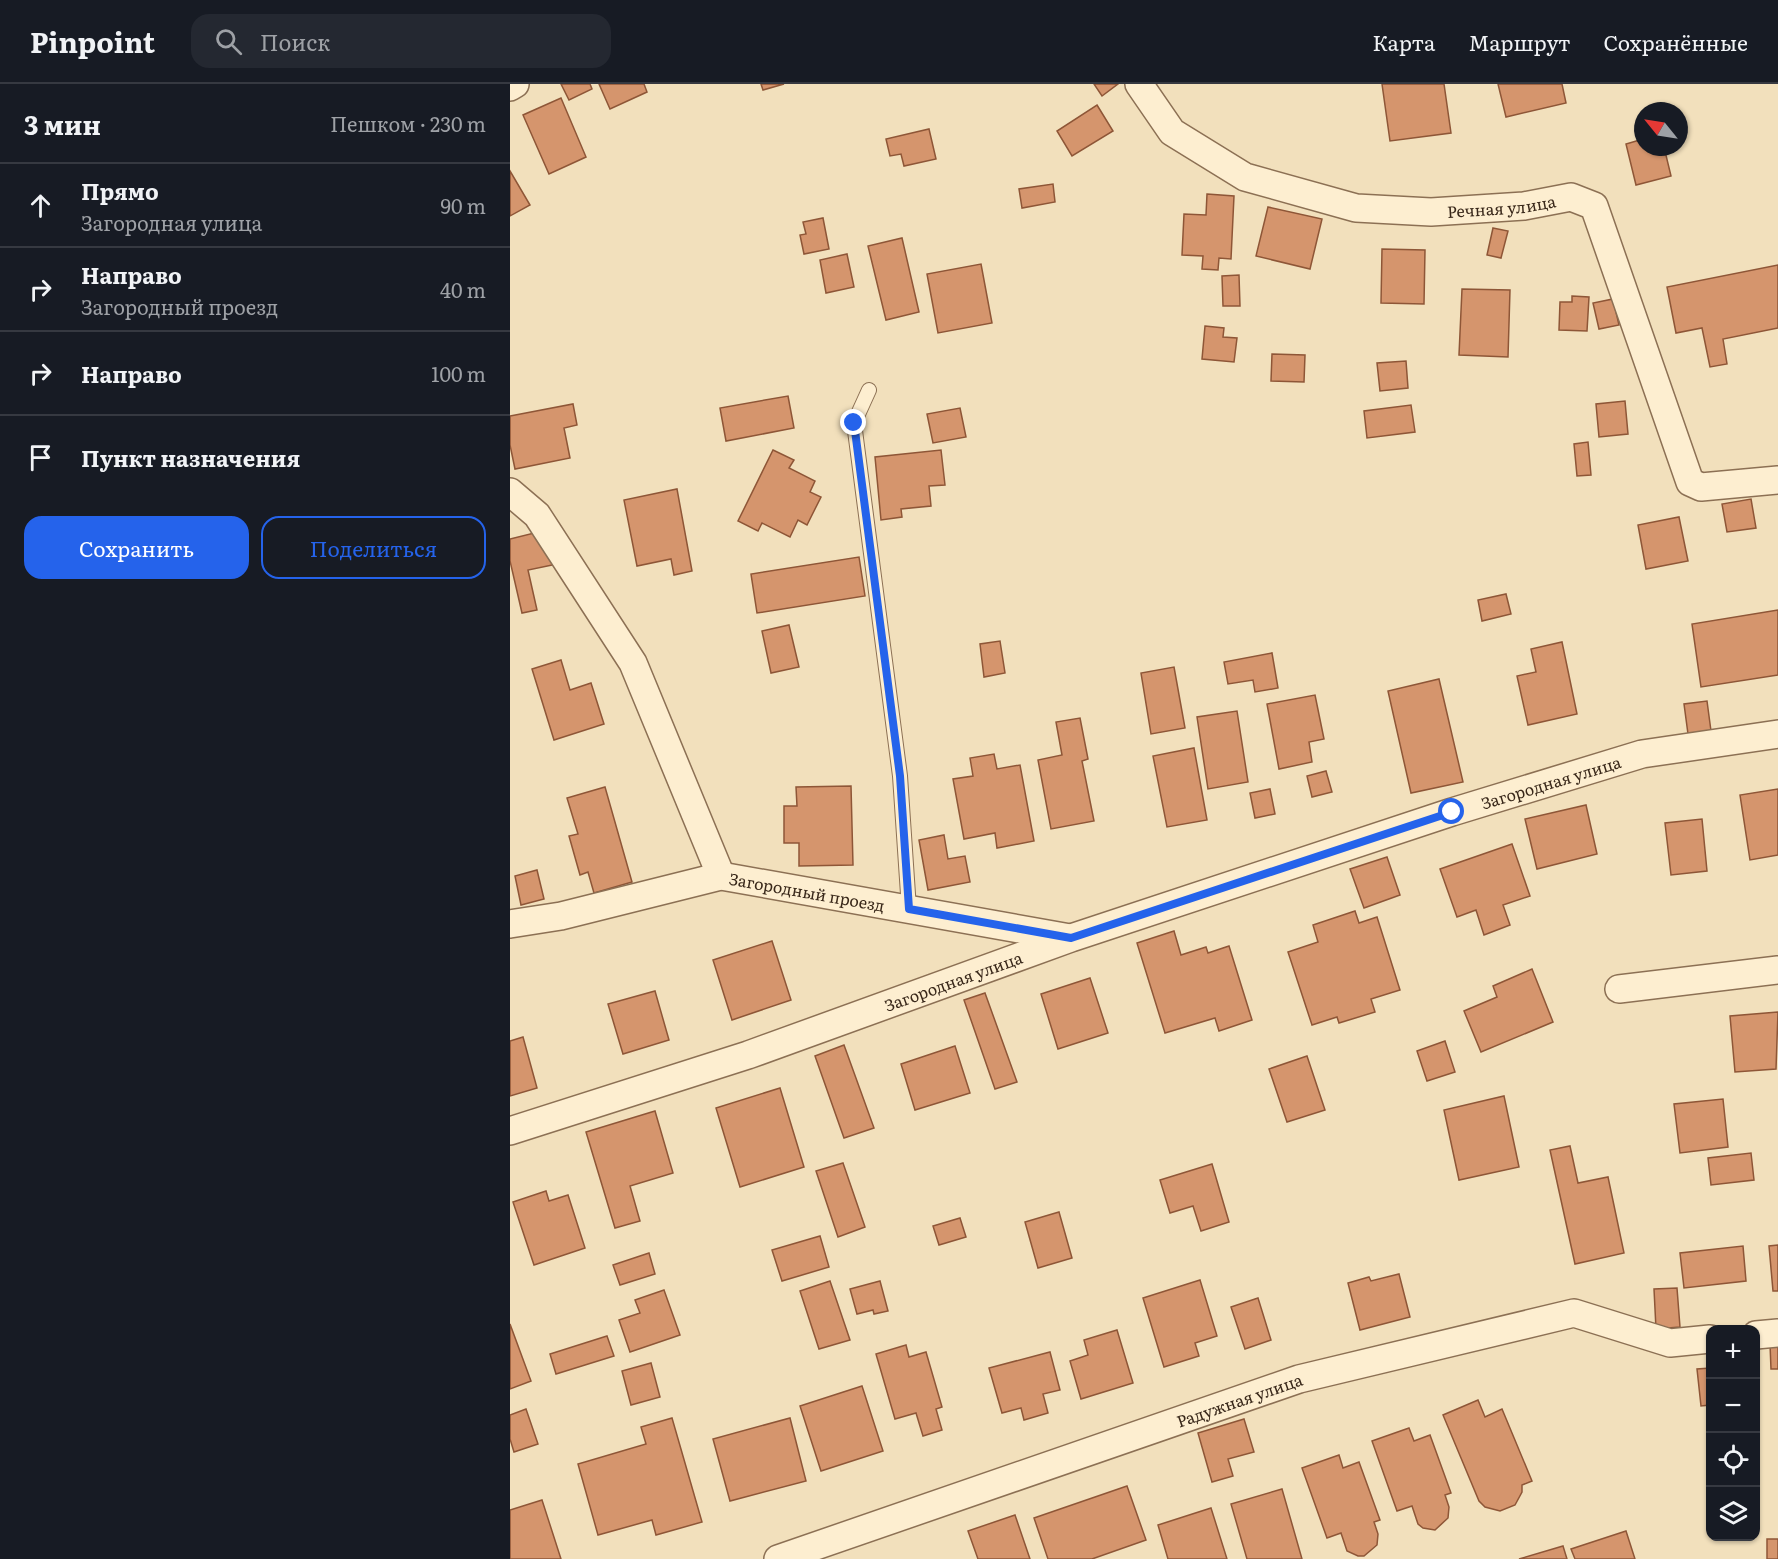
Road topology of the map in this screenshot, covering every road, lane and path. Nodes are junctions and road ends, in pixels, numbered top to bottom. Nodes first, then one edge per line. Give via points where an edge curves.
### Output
1 (515, 84) edge
2 (1139, 84) edge
3 (510, 87) edge
4 (869, 390) dead end
5 (1778, 480) edge
6 (510, 492) edge
7 (1778, 734) edge
8 (721, 876) junction
9 (909, 909) junction
10 (510, 924) edge
11 (1071, 938) junction
12 (1778, 970) edge
13 (1619, 989) dead end
14 (510, 1131) edge
15 (1778, 1333) edge
16 (1760, 1335) edge
17 (1706, 1339) edge
18 (778, 1559) edge

1 - 3 street
2 - 5 street, Речная улица via 1172,132 1245,177 1356,208 1431,212 1524,206 1570,197 1594,206 1690,482 1701,487
4 - 9 lane via 854,423 900,776
6 - 8 street via 537,515 633,663
7 - 11 street, Загородная улица via 1642,754 1452,812
8 - 9 street, Загородный проезд
8 - 10 street, Загородный проезд via 561,916
9 - 11 street, Загородный проезд
11 - 14 street, Загородная улица via 748,1056
12 - 13 street
15 - 16 street
17 - 18 street, Радужная улица via 1670,1343 1574,1313 1299,1379

